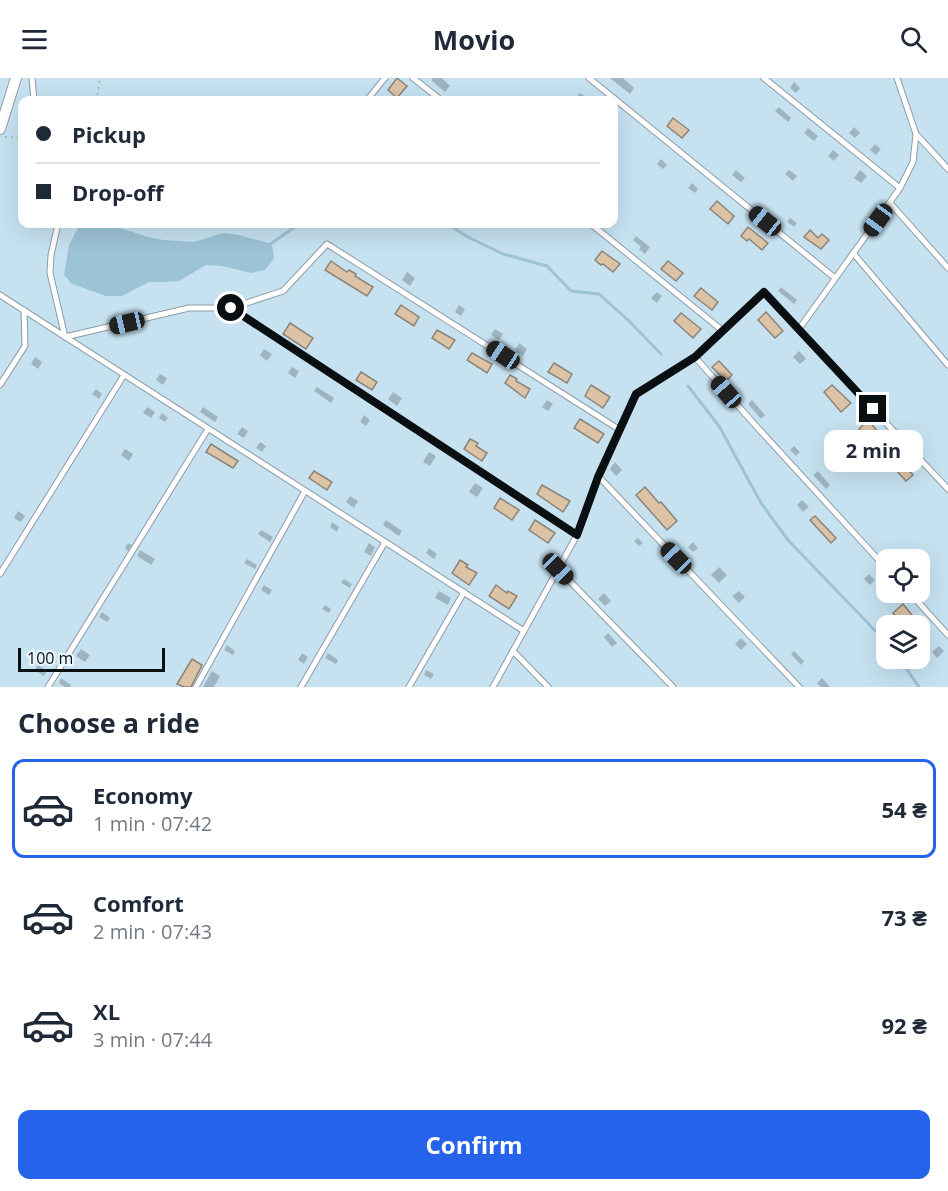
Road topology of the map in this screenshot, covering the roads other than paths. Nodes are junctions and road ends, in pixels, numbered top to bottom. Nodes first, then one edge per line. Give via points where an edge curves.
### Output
1 (16, 78) edge
2 (32, 78) edge
3 (385, 78) edge
4 (413, 78) edge
5 (589, 78) edge
6 (764, 78) edge
7 (897, 78) edge
8 (34, 96) edge
9 (370, 96) edge
10 (436, 96) edge
11 (611, 96) edge
12 (618, 101) edge
13 (0, 129) edge
14 (916, 134) junction
15 (948, 169) edge
16 (900, 188) junction
17 (890, 202) junction
18 (57, 228) edge
19 (596, 228) edge
20 (853, 254) junction
21 (948, 268) edge
22 (836, 278) junction
23 (0, 295) edge
24 (231, 308) junction
25 (24, 310) junction
26 (799, 329) junction
27 (723, 332) junction
28 (65, 337) junction
29 (695, 357) junction
30 (948, 365) edge
31 (124, 375) junction
32 (0, 385) edge
33 (208, 429) junction
34 (620, 430) junction
35 (598, 477) junction
36 (948, 489) edge
37 (306, 491) junction
38 (577, 535) junction
39 (385, 542) junction
40 (876, 557) edge
41 (558, 569) junction
42 (0, 574) edge
43 (464, 592) junction
44 (919, 603) edge
45 (524, 631) junction
46 (948, 635) edge
47 (513, 651) junction
48 (48, 687) edge
49 (196, 687) edge
50 (301, 687) edge
51 (409, 687) edge
52 (493, 687) edge
53 (548, 687) edge
54 (673, 687) edge
55 (799, 687) edge

1 - 13 street
2 - 8 lane
3 - 9 lane
4 - 10 lane
5 - 11 lane
6 - 16 lane
7 - 14 lane
12 - 22 lane
14 - 15 lane
14 - 16 lane via 913,162
16 - 17 lane
17 - 20 lane
17 - 21 lane
18 - 28 lane via 50,273
19 - 27 lane
20 - 22 lane
20 - 30 lane
22 - 26 lane
23 - 25 lane
24 - 28 lane via 189,308
24 - 34 lane via 283,291 327,243
24 - 38 lane
25 - 28 lane
25 - 32 lane via 25,346
26 - 27 lane via 764,292
26 - 36 lane
27 - 29 lane
28 - 31 lane
29 - 34 lane via 636,394
29 - 40 lane
31 - 33 lane
31 - 42 lane
33 - 37 lane
33 - 48 lane
34 - 35 lane
35 - 38 lane
35 - 55 lane
37 - 39 lane
37 - 49 lane
38 - 41 lane
39 - 43 lane
39 - 50 lane
41 - 45 lane
41 - 54 lane
43 - 45 lane
43 - 51 lane
44 - 46 lane
45 - 47 lane
47 - 52 lane
47 - 53 lane

